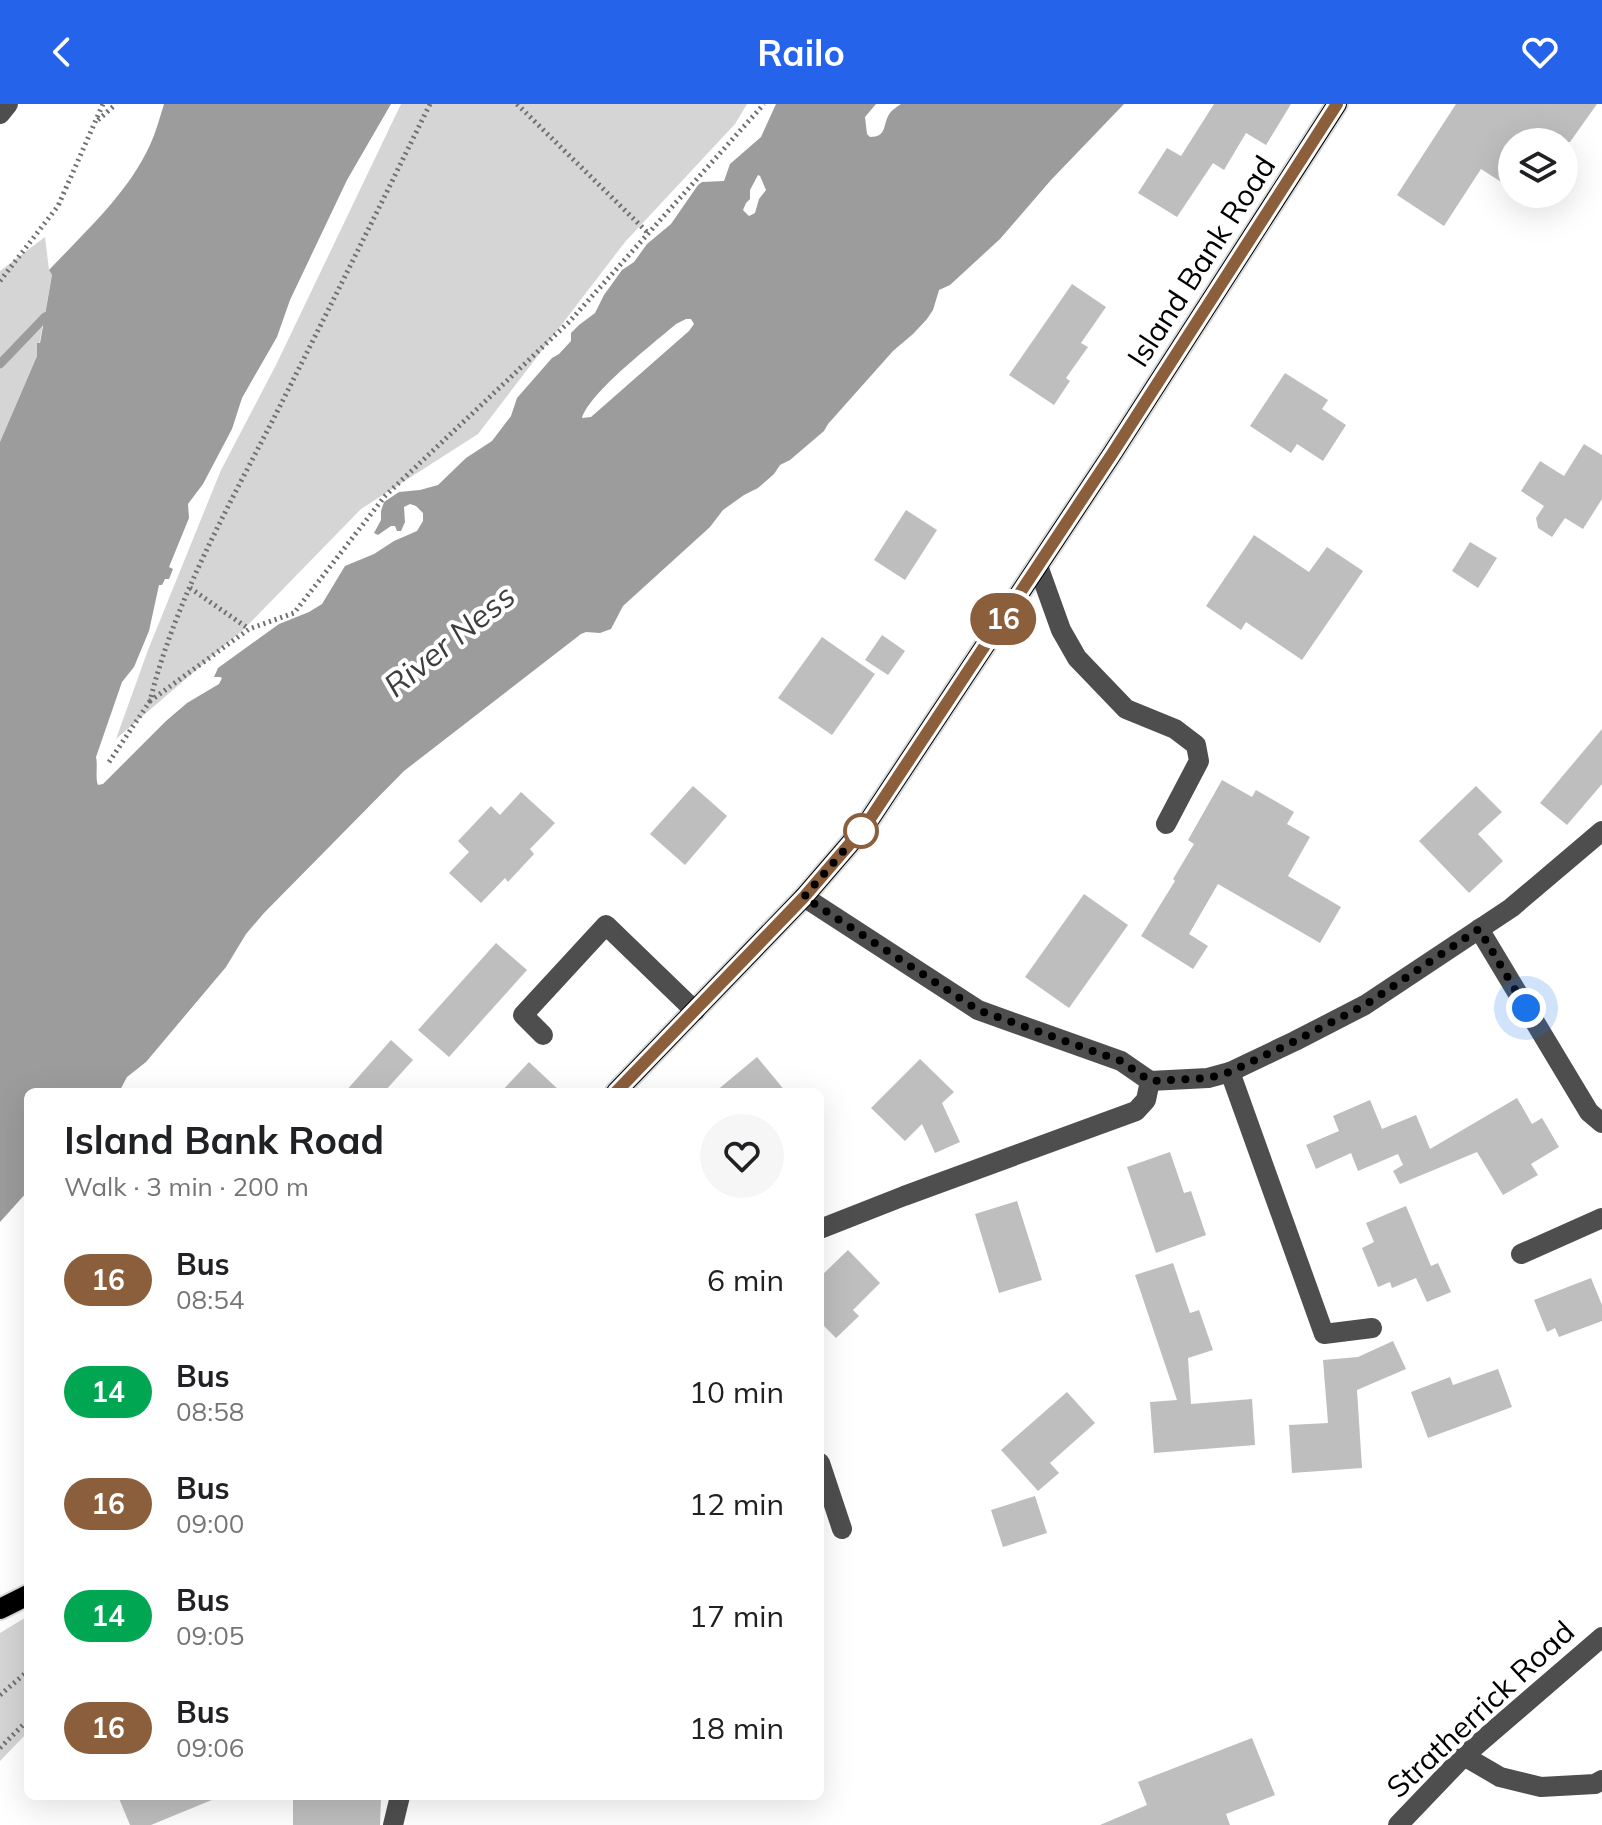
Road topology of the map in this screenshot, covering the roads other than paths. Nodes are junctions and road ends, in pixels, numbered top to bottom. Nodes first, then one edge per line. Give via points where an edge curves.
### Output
1 (8, 104) edge
2 (1337, 104) edge
3 (0, 114) edge
4 (1038, 566) junction
5 (1166, 824) dead end
6 (1602, 831) edge
7 (804, 897) junction
8 (1479, 929) junction
9 (695, 1011) junction
10 (543, 1035) dead end
11 (1230, 1072) junction
12 (1150, 1081) junction
13 (620, 1088) edge
14 (1602, 1123) edge
15 (1602, 1218) edge
16 (824, 1227) edge
17 (1521, 1254) dead end
18 (1372, 1328) dead end
19 (824, 1475) edge
20 (842, 1529) dead end
21 (24, 1597) edge
22 (0, 1609) edge
23 (1602, 1637) edge
24 (1464, 1756) junction
25 (1602, 1780) edge
26 (399, 1800) edge
27 (393, 1825) edge
28 (1398, 1825) edge

1 - 3 street
2 - 4 main road, Island Bank Road
4 - 5 street via 1077,658 1126,709 1175,729 1196,745 1199,761
4 - 7 main road, Island Bank Road via 866,825
6 - 8 street
7 - 9 main road, Island Bank Road
7 - 12 street via 978,1010 1121,1061
8 - 11 street via 1365,1005
8 - 14 street via 1589,1112
9 - 10 street via 606,925 523,1015
9 - 13 main road, Island Bank Road
11 - 12 street
11 - 18 street via 1324,1334
12 - 16 street via 1146,1100 1136,1111
15 - 17 street
19 - 20 street
21 - 22 main road
23 - 24 street, Stratherrick Road
24 - 25 street via 1500,1777 1541,1787
24 - 28 street, Stratherrick Road
26 - 27 street

